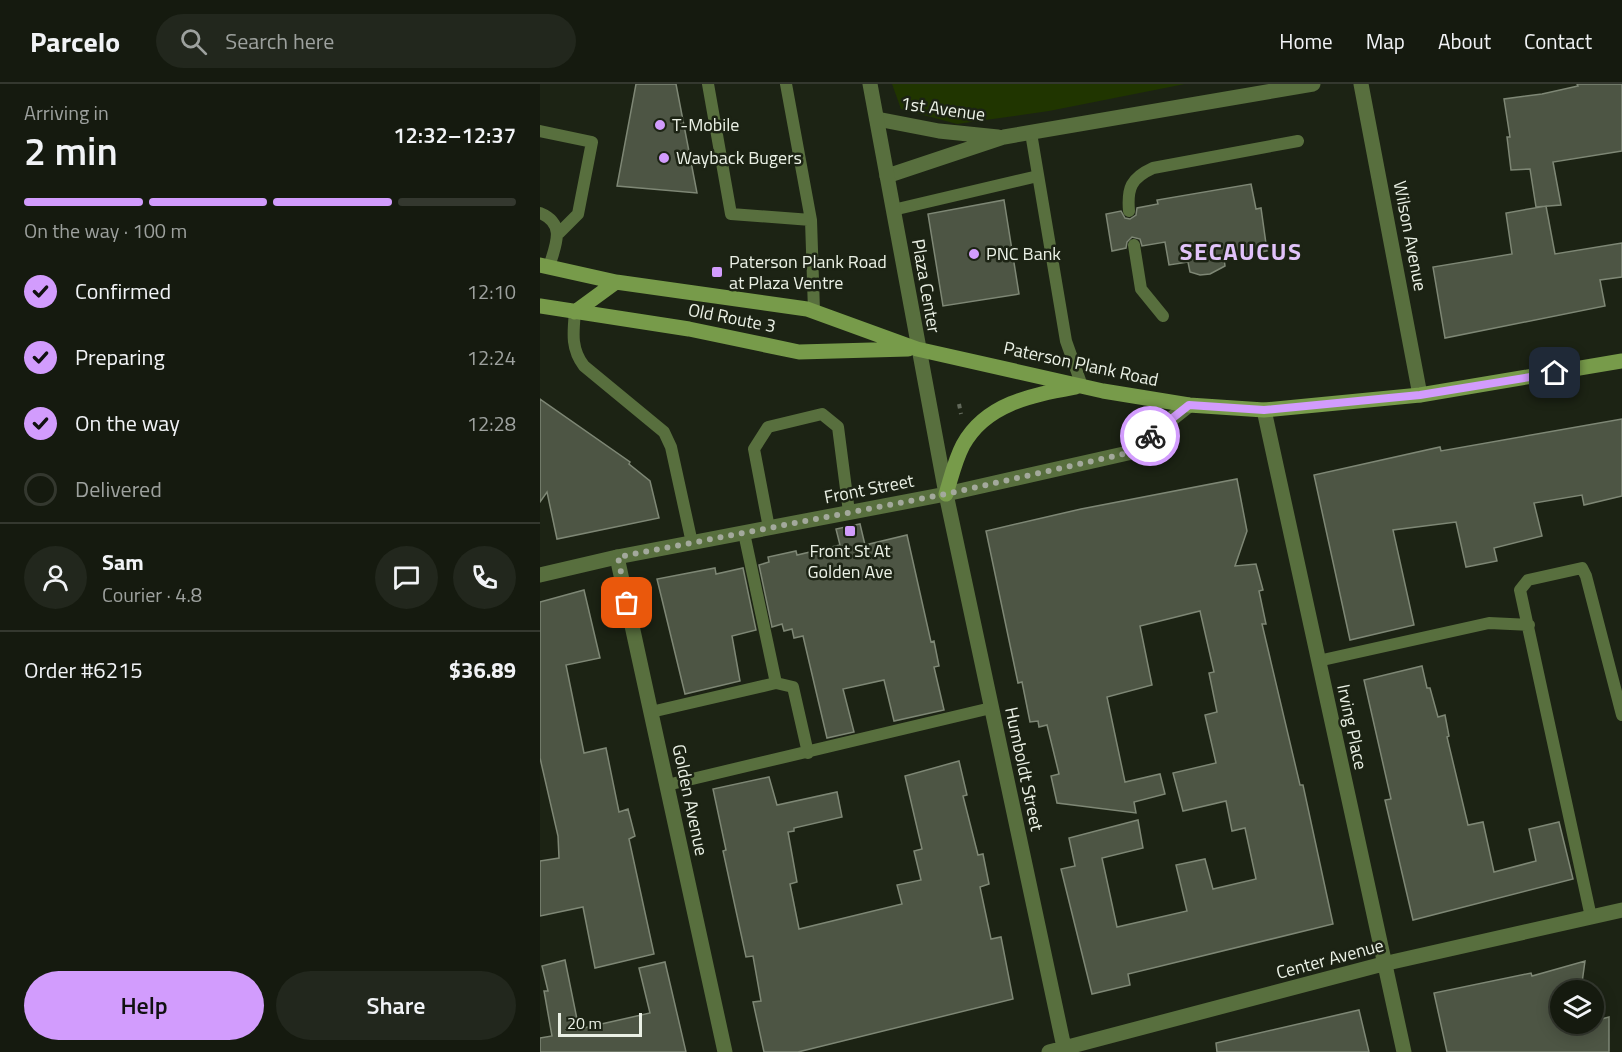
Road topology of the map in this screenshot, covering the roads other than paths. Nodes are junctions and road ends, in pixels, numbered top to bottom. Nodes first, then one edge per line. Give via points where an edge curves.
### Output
1 (708, 84) edge
2 (786, 84) edge
3 (870, 84) edge
4 (1313, 84) edge
5 (1361, 84) edge
6 (877, 119) junction
7 (540, 131) edge
8 (1030, 133) junction
9 (1004, 137) junction
10 (1298, 141) dead end
11 (887, 176) junction
12 (1038, 176) junction
13 (893, 210) junction
14 (1129, 211) dead end
15 (540, 213) edge
16 (811, 220) junction
17 (559, 233) junction
18 (1134, 245) dead end
19 (544, 266) edge
20 (616, 282) junction
21 (540, 306) edge
22 (814, 311) junction
23 (575, 312) junction
24 (1163, 316) dead end
25 (917, 349) junction
26 (1622, 361) edge
27 (1083, 386) junction
28 (1420, 395) junction
29 (1189, 405) junction
30 (1264, 410) junction
31 (946, 494) junction
32 (849, 512) junction
33 (769, 528) junction
34 (744, 533) junction
35 (692, 543) junction
36 (618, 557) junction
37 (540, 575) edge
38 (1529, 625) junction
39 (1318, 661) junction
40 (776, 683) junction
41 (992, 708) junction
42 (651, 712) junction
43 (1622, 715) edge
44 (808, 753) junction
45 (667, 785) junction
46 (1622, 910) edge
47 (1591, 916) junction
48 (1383, 964) junction
49 (1059, 1051) edge
50 (724, 1052) edge
51 (1404, 1052) edge

1 - 16 lane via 731,214
2 - 16 lane
3 - 6 street, Plaza Center
4 - 8 street, 1st Avenue
5 - 28 street, Wilson Avenue
6 - 9 street, 1st Avenue via 939,131
6 - 11 street, Plaza Center
7 - 17 lane via 592,142 578,213
8 - 9 street, 1st Avenue
8 - 12 lane
9 - 11 street, 1st Avenue
10 - 14 lane via 1153,168 1139,175 1130,189
11 - 13 street, Plaza Center
12 - 13 lane
12 - 27 lane via 1066,340
13 - 25 street, Plaza Center
15 - 17 lane via 555,224
16 - 22 lane
17 - 19 lane
18 - 24 lane via 1141,289
19 - 20 main road, Paterson Plank Road
20 - 22 main road, Paterson Plank Road
20 - 23 main road
21 - 23 main road, Old Route 3
22 - 25 main road, Paterson Plank Road
23 - 25 main road, Old Route 3 via 711,333 799,352
23 - 35 lane via 575,354 584,366 664,432 671,447
25 - 27 main road, Paterson Plank Road
25 - 31 street, Plaza Center
26 - 28 main road, Paterson Plank Road
27 - 29 main road, Paterson Plank Road
27 - 31 main road via 1030,396 994,411 963,446
28 - 30 main road, Paterson Plank Road
29 - 30 main road, Paterson Plank Road
29 - 31 street, Front Street via 1128,453
30 - 39 street, Irving Place
31 - 32 street, Front Street
31 - 41 street, Humboldt Street
32 - 33 street, Front Street
32 - 33 lane via 838,427 822,414 768,426 754,449
33 - 34 street, Front Street
34 - 35 street, Front Street
34 - 40 lane
35 - 36 street, Front Street
36 - 37 street, Front Street
36 - 42 street, Golden Avenue
38 - 39 lane via 1489,623
38 - 43 lane via 1520,590 1528,580 1582,568
38 - 47 lane
39 - 48 street, Irving Place
40 - 42 lane
40 - 44 lane via 793,687
41 - 44 lane
41 - 49 street, Humboldt Street
42 - 45 street, Golden Avenue
44 - 45 lane
45 - 50 street, Golden Avenue
46 - 47 street, Center Avenue
47 - 48 street, Center Avenue
48 - 49 street, Center Avenue
48 - 51 street, Irving Place

